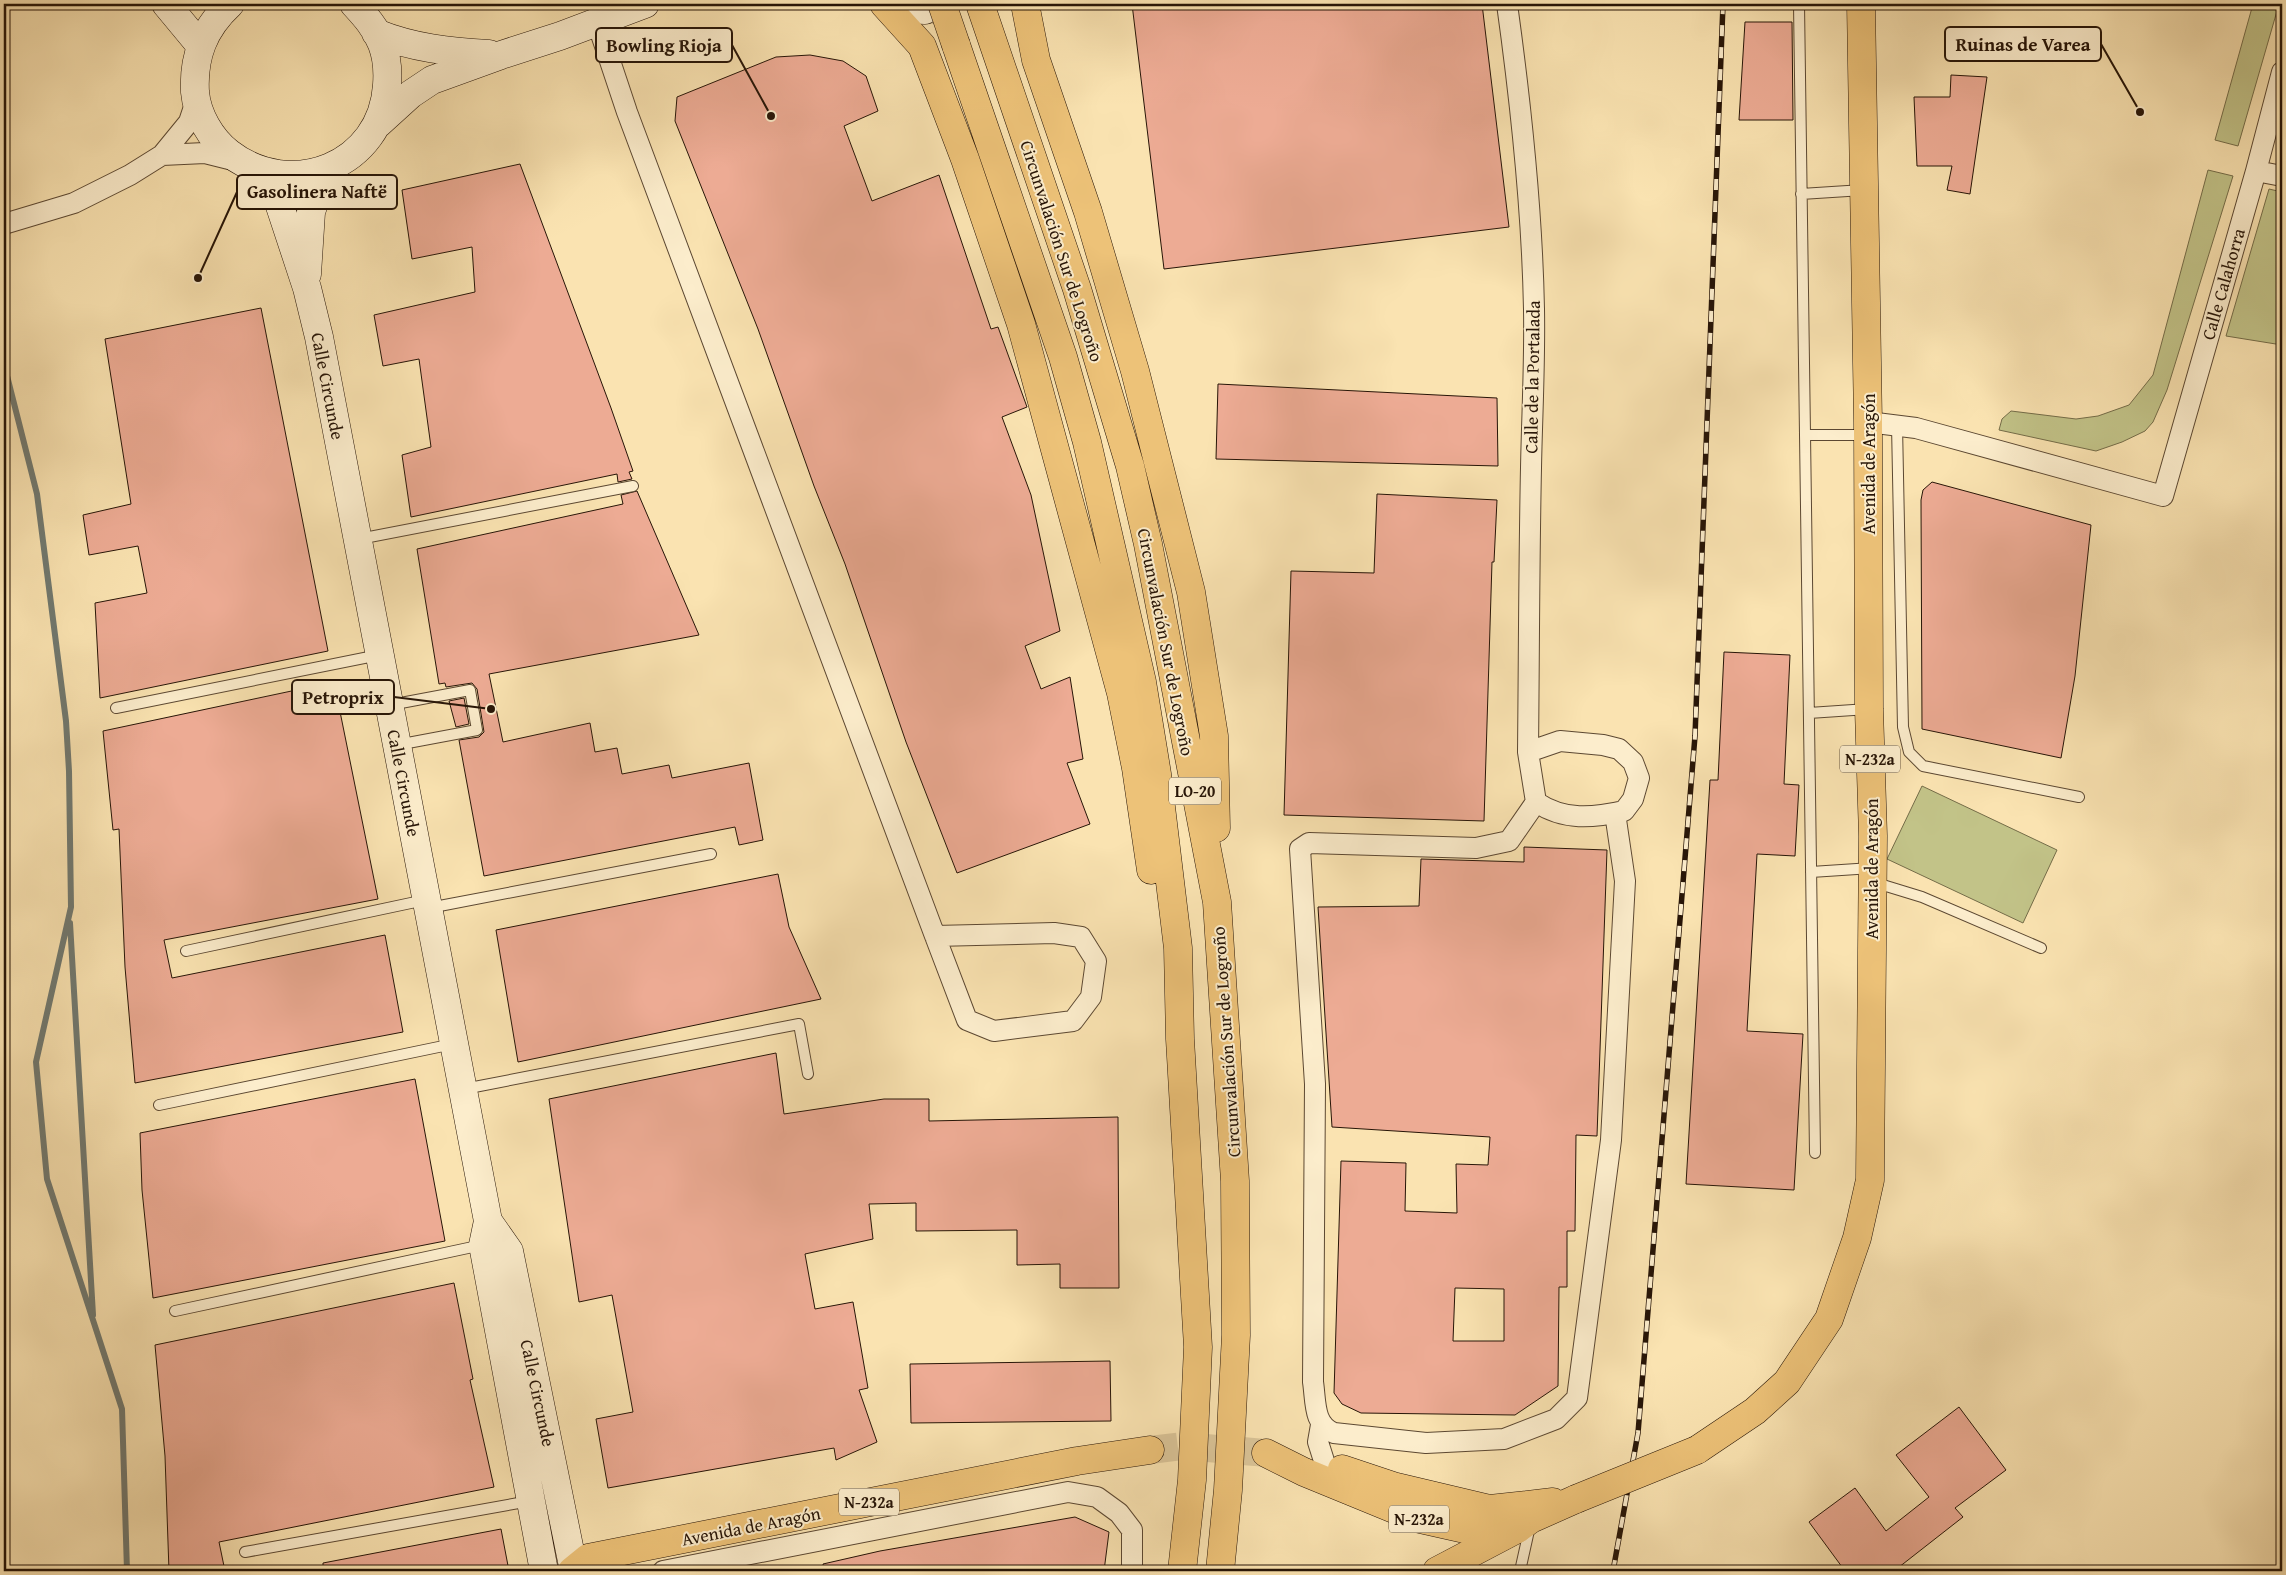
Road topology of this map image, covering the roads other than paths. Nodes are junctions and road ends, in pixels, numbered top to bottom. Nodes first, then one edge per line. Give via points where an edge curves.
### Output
1 (166, 4) edge
2 (230, 4) edge
3 (645, 4) edge
4 (884, 4) edge
5 (893, 4) edge
6 (980, 4) edge
7 (1025, 4) edge
8 (1507, 4) edge
9 (1799, 4) edge
10 (1860, 4) edge
11 (934, 7) edge
12 (366, 15) edge
13 (597, 22) junction
14 (200, 45) junction
15 (501, 55) junction
16 (2282, 72) edge
17 (196, 101) junction
18 (376, 125) junction
19 (162, 155) junction
20 (336, 165) junction
21 (250, 166) junction
22 (2256, 171) junction
23 (2282, 176) edge
24 (1864, 190) junction
25 (1801, 194) junction
26 (4, 224) edge
27 (306, 288) junction
28 (1897, 426) junction
29 (1868, 428) junction
30 (1805, 435) junction
31 (633, 486) dead end
32 (358, 539) junction
33 (380, 655) junction
34 (389, 705) junction
35 (116, 708) dead end
36 (1869, 709) junction
37 (1809, 713) junction
38 (397, 745) junction
39 (1528, 752) junction
40 (2079, 798) dead end
41 (1536, 802) junction
42 (1615, 813) junction
43 (711, 854) dead end
44 (1811, 872) junction
45 (1872, 875) junction
46 (1216, 902) junction
47 (427, 904) junction
48 (935, 936) junction
49 (2041, 948) dead end
50 (186, 951) dead end
51 (1180, 1039) junction
52 (454, 1043) junction
53 (808, 1074) dead end
54 (463, 1090) junction
55 (159, 1105) dead end
56 (1815, 1153) dead end
57 (485, 1233) junction
58 (175, 1311) dead end
59 (1321, 1425) junction
60 (517, 1429) junction
61 (1150, 1450) tunnel mouth
62 (1325, 1464) junction
63 (531, 1501) junction
64 (1530, 1517) junction
65 (245, 1552) dead end
66 (585, 1563) edge
67 (544, 1571) edge
68 (662, 1571) edge
69 (1132, 1571) edge
70 (1182, 1571) edge
71 (1220, 1571) edge
72 (1437, 1571) edge
73 (1520, 1571) edge

1 - 14 main road
2 - 14 main road via 215,18
3 - 13 main road
4 - 51 main road via 922,46 965,159 1024,334 1121,693
5 - 11 main road via 910,9
6 - 46 main road, Circunvalación Sur de Logroño / LO-20 via 1077,289 1130,466 1148,544
7 - 46 main road via 1036,60 1088,212 1135,371 1191,592 1214,736
8 - 39 street, Calle de la Portalada via 1520,98 1534,310
9 - 25 lane
10 - 24 main road, Avenida de Aragón / N-232a
11 - 51 main road, Circunvalación Sur de Logroño / LO-20, bridge via 956,45 1064,357 1087,442 1142,682 1157,774 1178,948
12 - 15 main road via 402,43 455,53
12 - 18 main road via 383,45 388,71 386,99
13 - 15 main road
13 - 48 street via 627,112
14 - 17 main road via 194,72
15 - 18 main road via 432,80
16 - 22 street, Calle Calahorra
17 - 19 street via 189,122
17 - 21 main road via 206,125 221,147
18 - 20 main road via 359,148
19 - 21 street via 205,153
19 - 26 street via 74,203
20 - 21 main road via 311,174 284,176
20 - 27 main road, Calle Circunde via 322,179 312,212
21 - 27 main road, Calle Circunde via 275,191
22 - 23 street
22 - 28 street, Calle Calahorra via 2162,496 1916,428
24 - 25 lane
24 - 29 main road, Avenida de Aragón / N-232a
25 - 30 lane
27 - 32 main road, Calle Circunde via 319,337
28 - 29 street
28 - 40 lane via 1903,727 1908,752 1923,766
29 - 30 lane
29 - 36 main road, Avenida de Aragón / N-232a
30 - 37 lane
31 - 32 lane
32 - 33 main road, Calle Circunde
33 - 34 main road, Calle Circunde
33 - 35 lane
34 - 38 main road, Calle Circunde
34 - 38 lane via 470,690 477,730
36 - 37 lane
36 - 45 main road, Avenida de Aragón / N-232a
37 - 44 lane
38 - 47 main road, Calle Circunde
39 - 41 street, Calle de la Portalada
39 - 42 street via 1560,741 1620,749 1633,762 1639,778 1633,798 1624,811
41 - 42 street via 1549,811 1572,817
41 - 59 street via 1509,840 1476,848 1309,843 1300,849 1315,1084 1313,1382
42 - 59 street via 1625,881 1611,1140 1577,1398 1556,1419 1504,1439 1426,1443 1334,1433
43 - 47 lane
44 - 45 lane
44 - 56 lane
45 - 49 lane
45 - 64 main road, Avenida de Aragón / N-232a, bridge via 1870,1180 1857,1238 1829,1319 1787,1382 1754,1411 1697,1450
46 - 71 main road, Circunvalación Sur de Logroño / LO-20 via 1235,1181 1236,1325 1228,1490
47 - 50 lane
47 - 52 main road, Calle Circunde
48 - 48 street via 967,1020 994,1031 1073,1021 1091,997 1096,961 1081,937 1054,933
51 - 70 main road, Circunvalación Sur de Logroño / LO-20 via 1198,1347 1192,1480
52 - 54 main road, Calle Circunde
52 - 55 lane
53 - 54 lane via 799,1024
54 - 57 main road, Calle Circunde
57 - 58 lane
57 - 60 main road, Calle Circunde
57 - 66 main road, Calle Circunde via 509,1251
59 - 62 street via 1318,1442
60 - 63 main road, Calle Circunde
60 - 66 main road via 538,1468 557,1552
61 - 66 main road, Avenida de Aragón / N-232a via 1077,1461
62 - 64 main road, Avenida de Aragón / N-232a via 1393,1486
62 - 64 main road, Avenida de Aragón / N-232a via 1266,1453 1416,1518 1474,1532
63 - 65 lane
63 - 67 main road, Calle Circunde
64 - 72 main road
64 - 73 lane
68 - 69 street via 1068,1492 1097,1498 1119,1513 1132,1530

